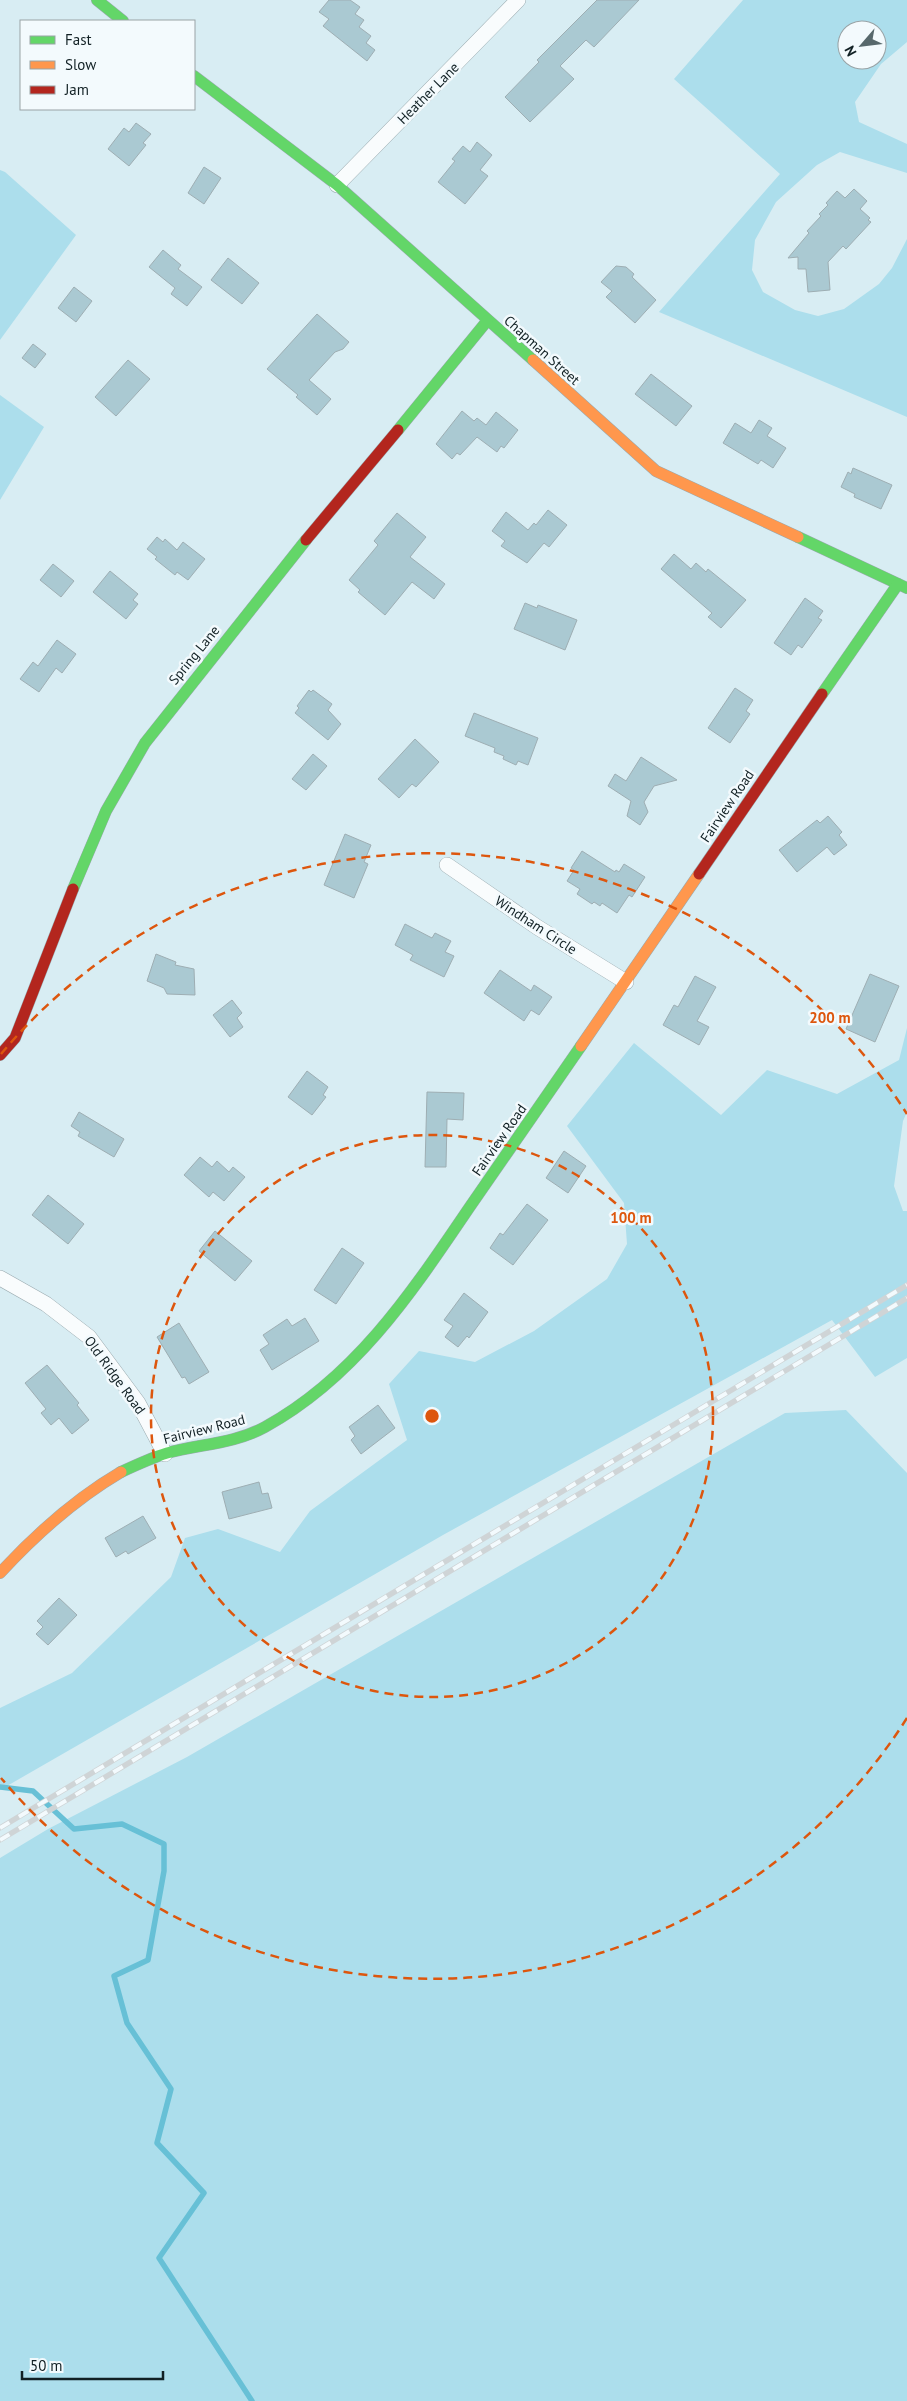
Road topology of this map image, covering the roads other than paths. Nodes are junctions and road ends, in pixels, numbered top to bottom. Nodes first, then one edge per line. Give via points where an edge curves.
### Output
1 (97, 0) edge
2 (518, 0) edge
3 (122, 20) edge
4 (195, 77) edge
5 (337, 185) junction
6 (487, 321) junction
7 (902, 586) edge
8 (447, 865) dead end
9 (626, 982) junction
10 (0, 1055) edge
11 (0, 1278) edge
12 (165, 1454) junction
13 (0, 1573) edge

1 - 3 street
2 - 5 street, Heather Lane
4 - 5 street, Chapman Street
5 - 6 street, Chapman Street
6 - 7 street, Chapman Street via 656,471
6 - 10 street, Spring Lane via 259,598 145,743 106,811 15,1038
7 - 9 street, Fairview Road
8 - 9 street, Windham Circle via 537,927
9 - 12 street, Fairview Road via 416,1286 367,1347 336,1376 264,1427 238,1439
11 - 12 street, Old Ridge Road via 46,1304 89,1336 138,1402
12 - 13 street, Fairview Road via 113,1476 71,1504

